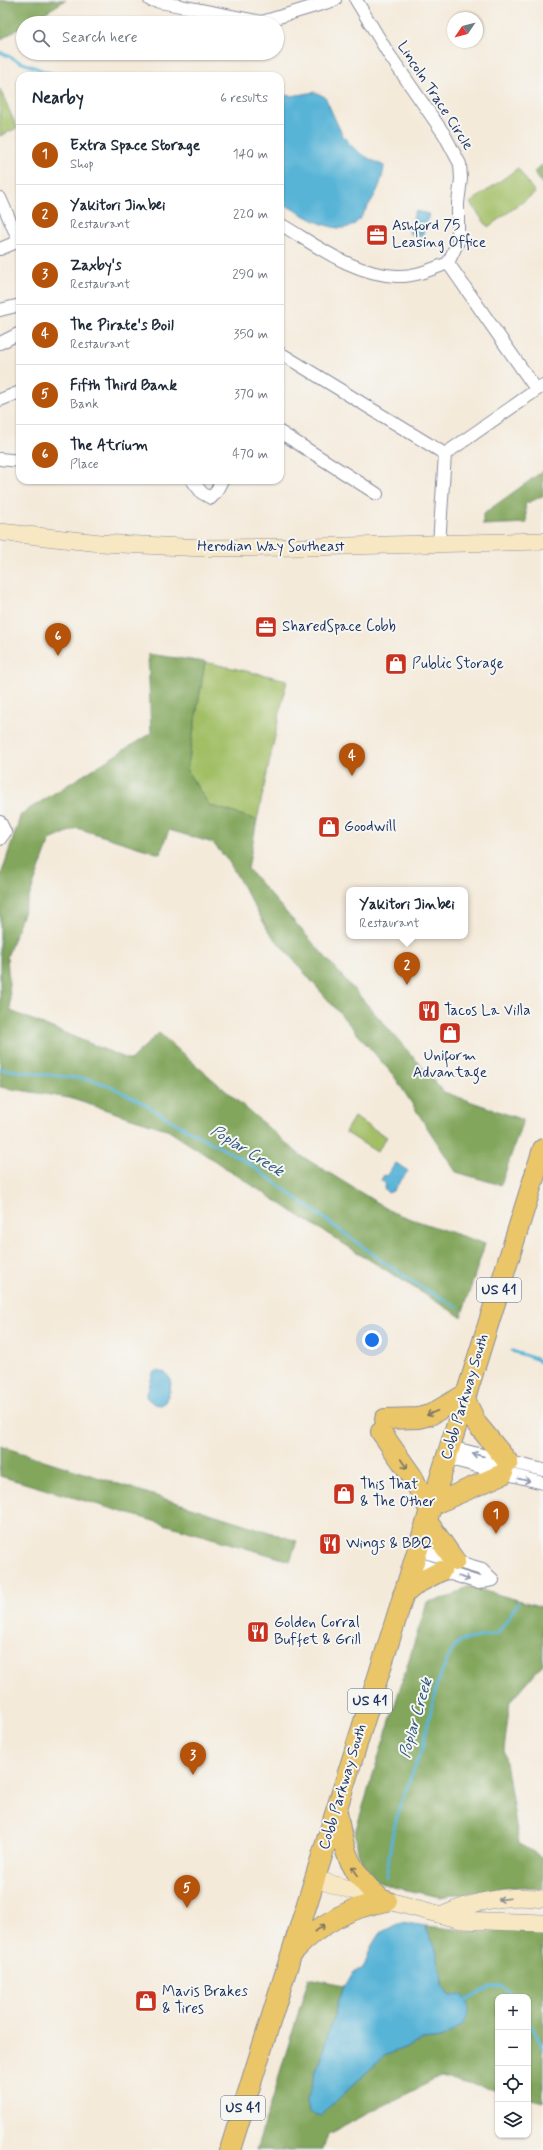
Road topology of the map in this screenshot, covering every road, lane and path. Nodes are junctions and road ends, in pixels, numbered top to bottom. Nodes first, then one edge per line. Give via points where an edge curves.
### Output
1 (150, 0) edge
2 (335, 0) edge
3 (356, 0) edge
4 (231, 16) edge
5 (282, 16) edge
6 (0, 198) edge
7 (284, 226) edge
8 (16, 233) edge
9 (16, 244) edge
10 (0, 250) edge
11 (448, 262) junction
12 (16, 307) edge
13 (0, 310) edge
14 (16, 335) edge
15 (0, 343) edge
16 (284, 355) edge
17 (540, 387) edge
18 (16, 394) edge
19 (0, 400) edge
20 (284, 435) edge
21 (445, 454) junction
22 (0, 459) edge
23 (16, 460) edge
24 (195, 484) edge
25 (220, 484) edge
26 (377, 494) dead end
27 (0, 532) edge
28 (543, 540) edge
29 (439, 544) junction
30 (0, 822) edge
31 (0, 839) edge
32 (543, 1149) edge
33 (465, 1397) junction
34 (448, 1453) junction
35 (506, 1468) junction
36 (543, 1470) edge
37 (543, 1483) edge
38 (429, 1512) junction
39 (416, 1556) junction
40 (448, 1566) junction
41 (403, 1595) junction
42 (337, 1808) junction
43 (314, 1879) junction
44 (543, 1898) edge
45 (384, 1900) junction
46 (442, 1915) junction
47 (543, 1923) edge
48 (291, 1954) junction
49 (230, 2150) edge

1 - 4 street
2 - 5 street
3 - 11 street, Lincoln Trace Circle via 388,54 444,134 460,164 458,242
6 - 8 street
7 - 11 street via 343,261 370,271 397,276 413,274
9 - 10 street
11 - 17 street
12 - 13 street
14 - 15 street
16 - 21 street
17 - 21 street
18 - 19 street
20 - 26 street
21 - 29 street
22 - 23 street
24 - 25 street via 202,493 211,498
27 - 29 street, Herodian Way Southeast via 100,543 204,548
28 - 29 street, Herodian Way Southeast
30 - 31 street via 5,832
32 - 33 main road, Cobb Parkway South / US 41
33 - 34 main road, Cobb Parkway South / US 41
33 - 35 main road via 476,1423
33 -> 38 main road via 430,1415 383,1426
34 - 35 street
34 - 38 main road, Cobb Parkway South / US 41
35 - 36 street
35 -> 37 street
35 - 38 main road
38 - 39 main road, Cobb Parkway South / US 41
40 -> 38 main road
40 -> 39 street
39 - 40 street
39 - 41 main road, Cobb Parkway South / US 41
40 - 41 main road via 416,1584
41 - 42 main road, Cobb Parkway South / US 41
42 - 43 main road, Cobb Parkway South / US 41
45 -> 42 main road via 361,1880 349,1862 340,1835
43 - 45 street
43 - 48 main road, Cobb Parkway South / US 41
44 -> 46 street via 488,1901 461,1907
45 - 46 street
48 -> 45 main road via 318,1929 338,1916 359,1906
46 - 47 street via 483,1922 518,1920
48 - 49 main road, Cobb Parkway South / US 41

